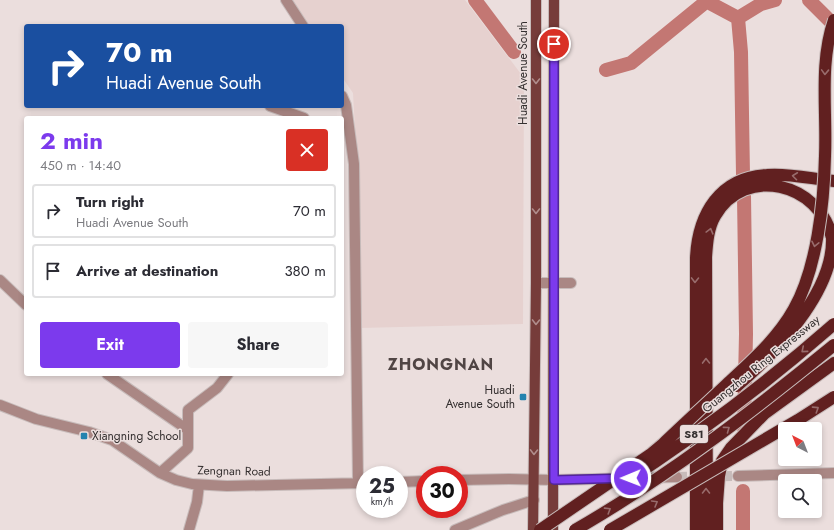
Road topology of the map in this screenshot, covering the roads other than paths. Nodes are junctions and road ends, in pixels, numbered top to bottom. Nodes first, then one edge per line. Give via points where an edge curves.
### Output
1 (286, 0) edge
2 (536, 0) edge
3 (554, 0) edge
4 (561, 0) edge
5 (834, 20) edge
6 (302, 24) edge
7 (554, 24) junction
8 (344, 100) edge
9 (276, 108) edge
10 (298, 116) edge
11 (346, 133) edge
12 (834, 181) edge
13 (0, 280) edge
14 (536, 283) junction
15 (554, 283) junction
16 (571, 283) dead end
17 (24, 303) edge
18 (834, 324) edge
19 (834, 345) edge
20 (834, 363) edge
21 (110, 376) edge
22 (226, 376) edge
23 (834, 397) edge
24 (0, 405) edge
25 (188, 430) junction
26 (651, 454) junction
27 (362, 466) edge
28 (160, 473) junction
29 (834, 473) edge
30 (738, 476) tunnel mouth
31 (677, 477) tunnel mouth
32 (534, 479) junction
33 (468, 480) edge
34 (554, 480) junction
35 (356, 483) edge
36 (199, 485) junction
37 (534, 500) junction
38 (189, 530) edge
39 (455, 530) edge
40 (533, 530) edge
41 (540, 530) edge
42 (544, 530) edge
43 (554, 530) edge
44 (574, 530) edge
45 (610, 530) edge
46 (696, 530) edge
47 (707, 530) edge
48 (717, 530) edge

1 - 6 street
2 -> 14 main road, Huadi Avenue South
3 - 7 main road
4 - 7 main road
5 -> 26 highway, bridge via 826,61 825,154 821,210 812,259 800,296 786,322 754,359
7 - 15 main road
8 - 11 street
9 - 10 street
11 - 27 street via 354,164
12 -> 46 highway via 779,175 751,178 736,183 720,194 702,221 696,258
13 - 17 street
14 - 15 street
14 -> 32 main road, Huadi Avenue South
15 - 16 street
15 - 34 main road
18 -> 42 highway, Guangzhou Ring Expressway / S81, bridge via 777,372 696,433 623,483
44 -> 19 highway, S81, bridge via 692,454
20 - 48 highway via 764,414 731,448 722,461 719,476
21 - 25 street
22 - 25 street via 217,388 188,410
45 -> 23 highway, bridge
24 - 28 street, Zengnan Road via 36,419 112,440
25 - 28 street via 188,448
26 - 41 highway, bridge
47 -> 26 highway, bridge via 706,257 708,238 714,219 723,205 739,193 757,186 777,186 796,192 813,204 827,222 832,238 833,260 827,280 789,336 768,358 737,386
28 - 36 street, Zengnan Road
29 - 30 street
31 - 34 street
32 - 33 street
32 - 34 street
32 - 37 main road, Huadi Avenue South
34 - 43 main road
35 - 36 street, Zengnan Road
36 - 38 street
37 - 39 street
37 - 40 main road, Huadi Avenue South

